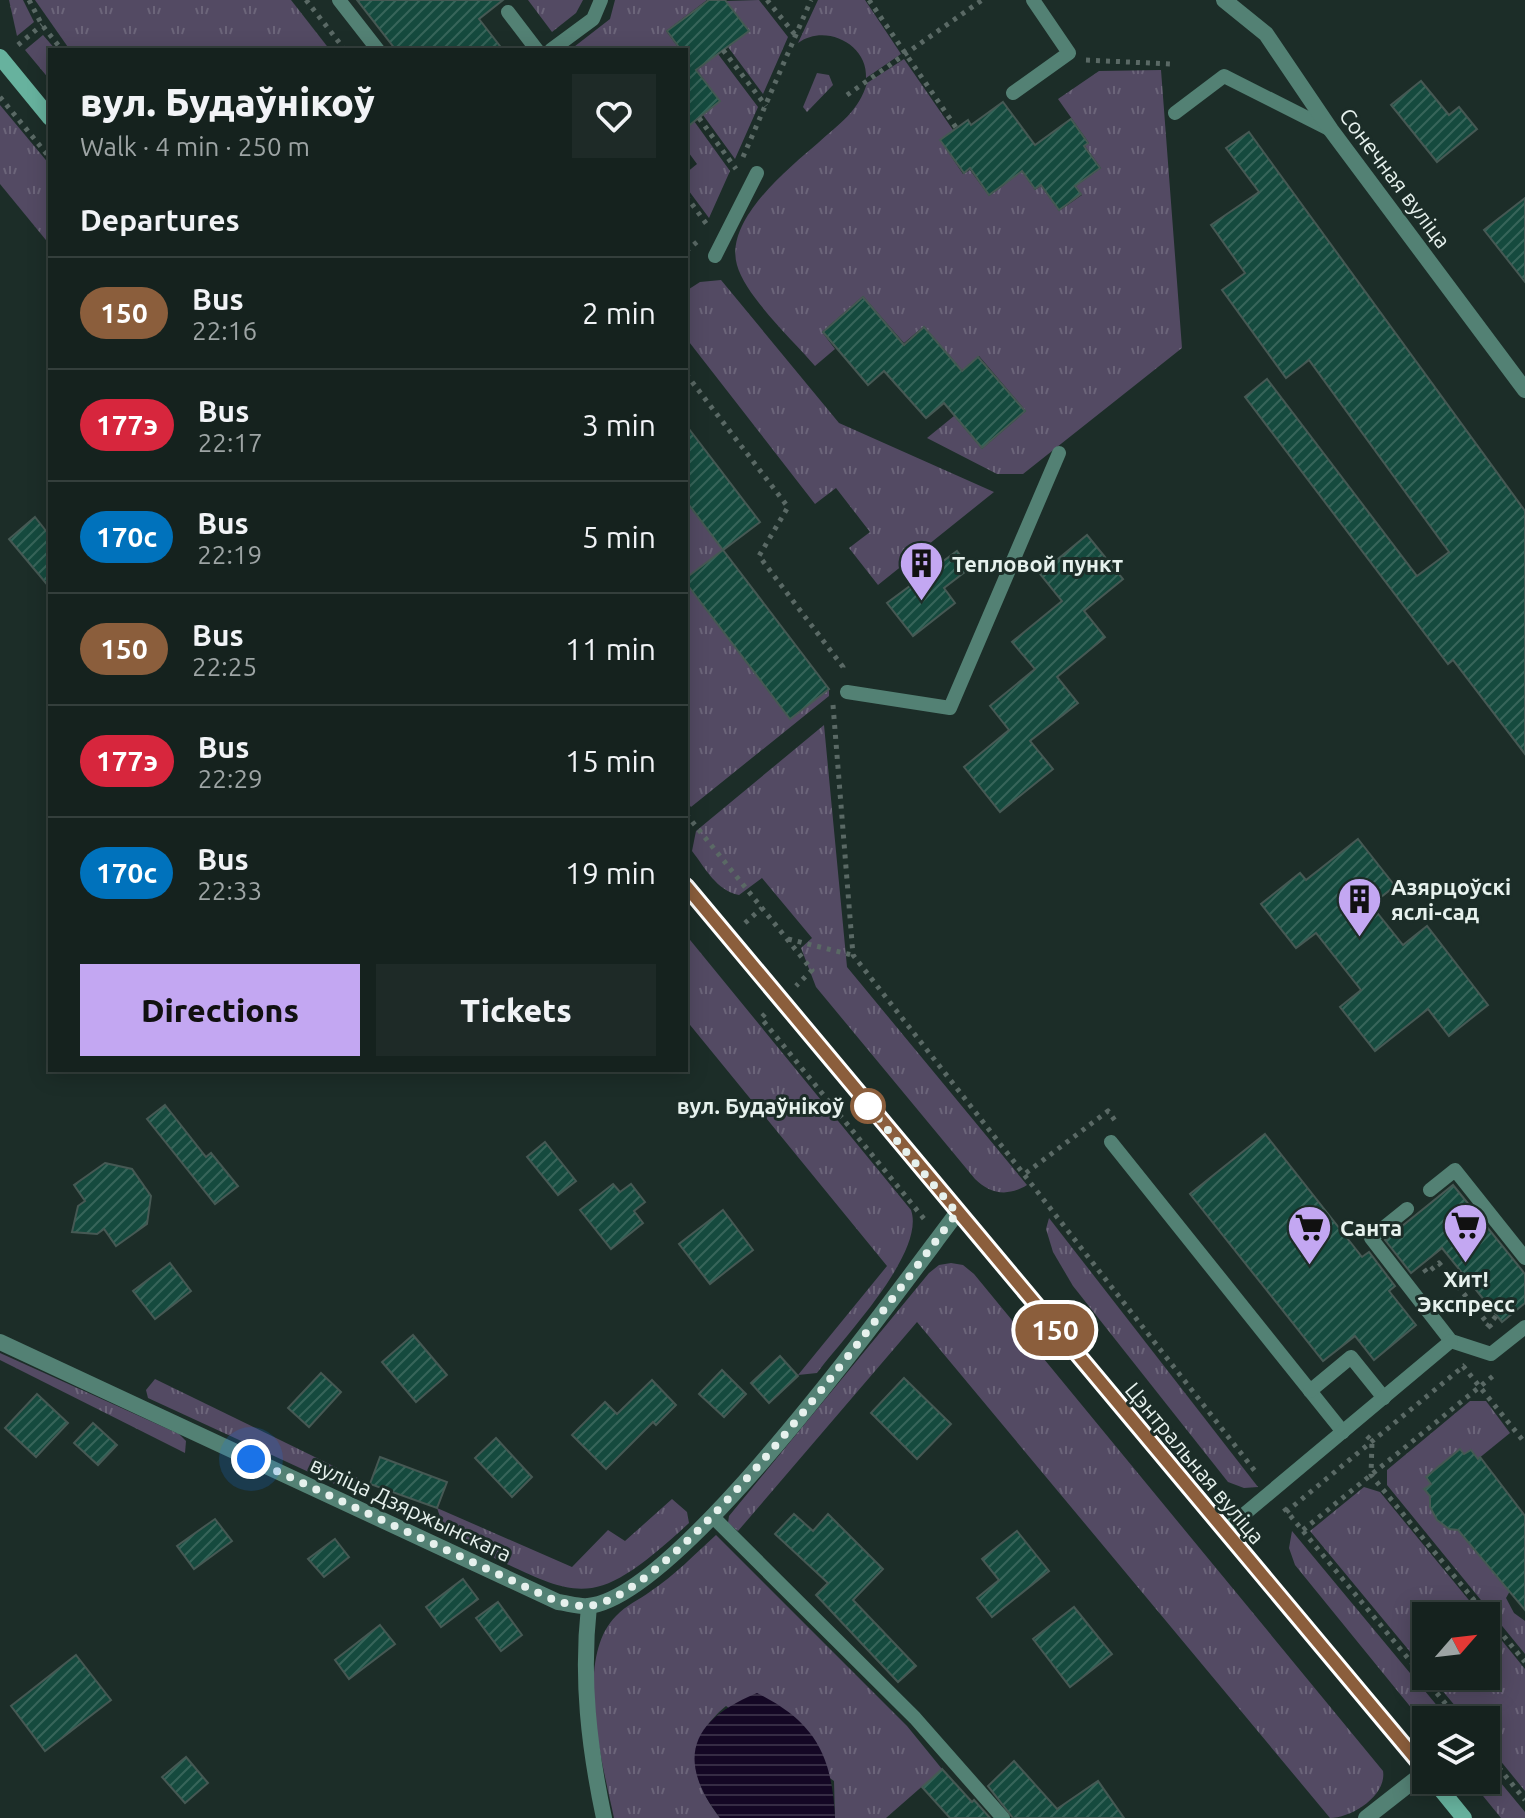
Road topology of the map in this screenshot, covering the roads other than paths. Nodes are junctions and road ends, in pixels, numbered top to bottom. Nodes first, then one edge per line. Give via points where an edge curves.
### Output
1 (339, 0) edge
2 (601, 0) edge
3 (1033, 0) edge
4 (1224, 0) edge
5 (508, 12) dead end
6 (376, 48) edge
7 (535, 48) edge
8 (554, 48) edge
9 (0, 57) edge
10 (1013, 93) dead end
11 (1175, 113) dead end
12 (48, 116) edge
13 (1331, 130) junction
14 (757, 173) dead end
15 (715, 256) dead end
16 (1525, 390) edge
17 (1059, 453) dead end
18 (841, 688) road end
19 (688, 888) edge
20 (1111, 1142) dead end
21 (1430, 1190) dead end
22 (1407, 1209) dead end
23 (957, 1213) junction
24 (1525, 1258) edge
25 (1525, 1327) edge
26 (1451, 1341) junction
27 (0, 1342) edge
28 (1310, 1391) junction
29 (1384, 1398) junction
30 (1343, 1432) junction
31 (712, 1516) junction
32 (1224, 1531) junction
33 (589, 1606) junction
34 (1412, 1754) edge
35 (1412, 1782) edge
36 (1444, 1794) edge
37 (604, 1818) edge
38 (1003, 1818) edge
39 (1366, 1818) edge
40 (1464, 1818) edge

1 - 6 lane
2 - 8 lane via 593,19
3 - 10 lane via 1069,53
4 - 13 street, Сонечная вуліца via 1266,34
5 - 7 lane
9 - 12 main road
11 - 13 lane via 1224,76
13 - 16 street, Сонечная вуліца
14 - 15 lane
17 - 18 lane via 950,708
19 - 23 main road, Цэнтральная вуліца
20 - 28 lane
21 - 24 lane via 1455,1170
22 - 26 lane via 1371,1238
23 - 31 street via 805,1411
23 - 32 main road, Цэнтральная вуліца
25 - 26 lane via 1491,1354
26 - 29 lane
27 - 33 street, вуліца Дзяржынскага via 558,1602
28 - 29 lane via 1351,1357
28 - 30 lane
29 - 30 lane
30 - 32 lane
31 - 33 street via 651,1575
31 - 38 lane via 915,1718
32 - 34 main road, Цэнтральная вуліца
33 - 37 street via 584,1693
35 - 39 street
36 - 40 main road

